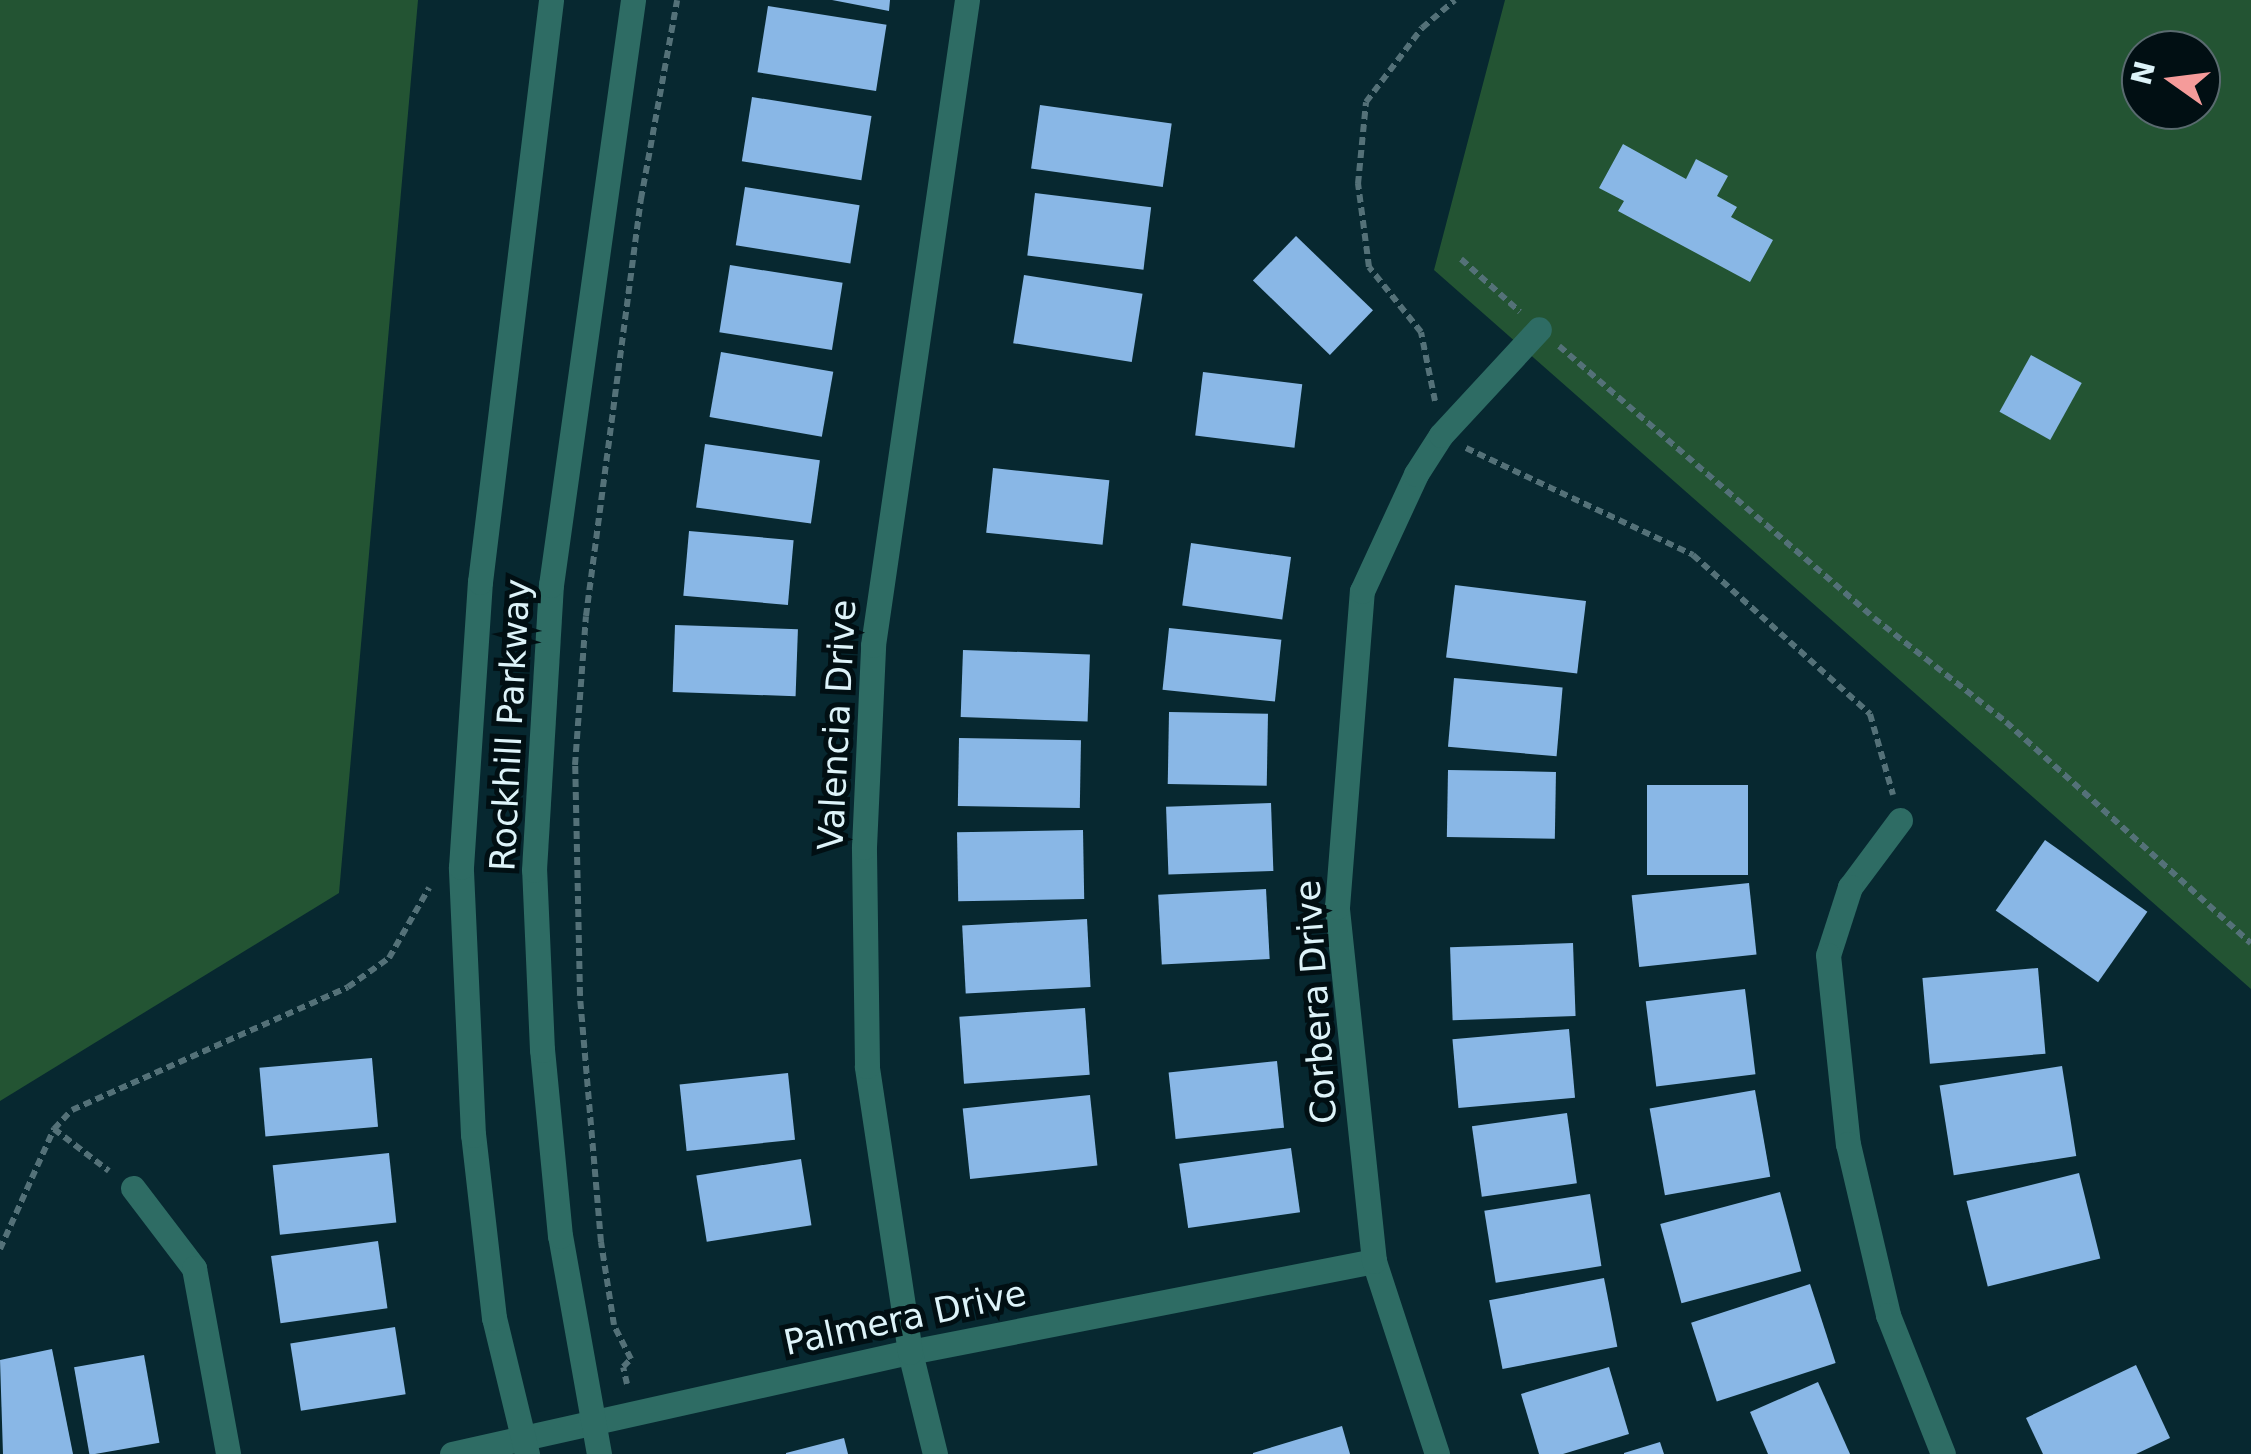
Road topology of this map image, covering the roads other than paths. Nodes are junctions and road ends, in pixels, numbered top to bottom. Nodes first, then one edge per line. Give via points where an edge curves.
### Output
1 (551, 0) edge
2 (633, 0) edge
3 (967, 0) edge
4 (1539, 329) road end
5 (1900, 820) road end
6 (132, 1188) road end
7 (1374, 1262) junction
8 (910, 1352) junction
9 (591, 1420) junction
10 (525, 1445) edge
11 (228, 1454) edge
12 (452, 1454) edge
13 (599, 1454) edge
14 (935, 1454) edge
15 (1437, 1454) edge
16 (1943, 1454) edge

1 - 10 street, Rockhill Parkway via 480,582 461,867 473,1134 494,1318
2 - 9 street, Rockhill Parkway via 551,585 534,870 558,1218
3 - 8 street, Valencia Drive via 872,645 867,1066
4 - 7 street, Corbera Drive via 1441,435 1362,590 1338,906
5 - 16 street via 1850,887 1828,955 1848,1144 1888,1315
6 - 11 street via 194,1268
7 - 8 street, Palmera Drive
7 - 15 street, Corbera Drive
8 - 9 street, Palmera Drive
8 - 14 street, Valencia Drive
9 - 10 street, Palmera Drive
9 - 13 street, Rockhill Parkway
10 - 12 street, Palmera Drive

